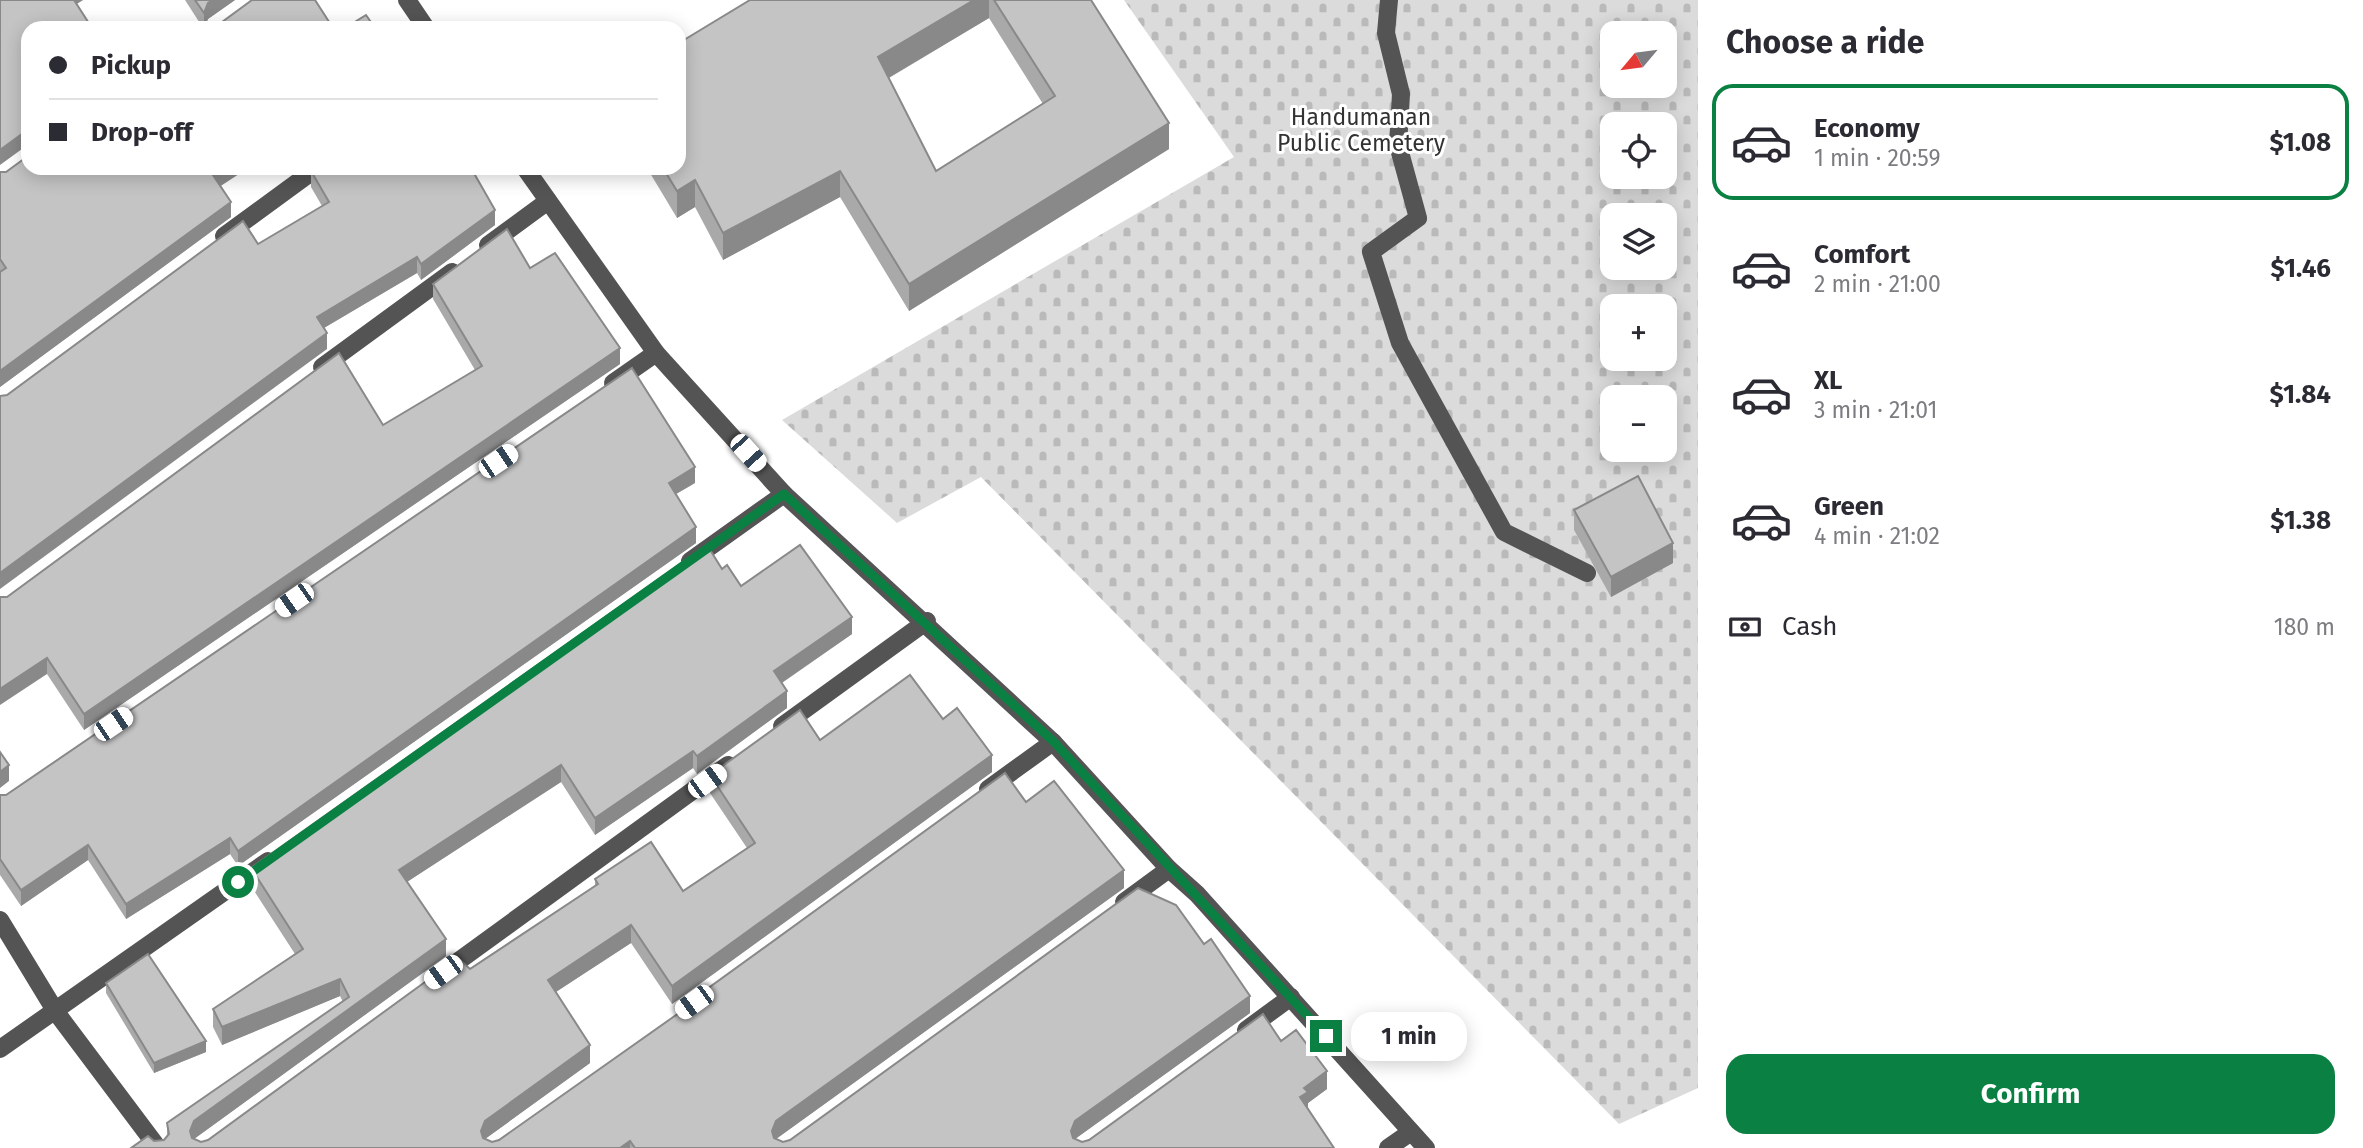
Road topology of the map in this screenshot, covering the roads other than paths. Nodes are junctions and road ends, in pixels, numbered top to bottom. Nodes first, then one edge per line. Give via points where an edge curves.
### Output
1 (407, 0) edge
2 (1389, 0) edge
3 (421, 21) edge
4 (307, 175) edge
5 (529, 175) edge
6 (548, 201) junction
7 (208, 248) edge
8 (656, 353) junction
9 (302, 382) edge
10 (599, 392) edge
11 (784, 494) junction
12 (1587, 573) dead end
13 (670, 575) edge
14 (926, 621) junction
15 (770, 735) edge
16 (1054, 742) junction
17 (748, 751) edge
18 (975, 799) edge
19 (283, 850) edge
20 (1169, 869) junction
21 (1114, 909) edge
22 (0, 920) edge
23 (424, 986) edge
24 (1292, 997) junction
25 (55, 1012) junction
26 (1237, 1037) edge
27 (0, 1049) edge
28 (1411, 1132) junction
29 (158, 1148) edge
30 (1388, 1148) edge
31 (1426, 1148) edge

1 - 3 street
2 - 12 street via 1386,33 1401,94 1398,145 1418,218 1371,252 1400,343 1504,532
4 - 7 street
5 - 6 street
6 - 8 street
6 - 9 street
8 - 10 street
8 - 11 street
11 - 13 street
11 - 14 street
14 - 15 street
14 - 16 street
16 - 18 street
16 - 20 street
17 - 23 street
19 - 25 street
20 - 21 street
20 - 24 street
22 - 25 street
24 - 26 street
24 - 28 street
25 - 27 street
25 - 29 street
28 - 30 street
28 - 31 street

